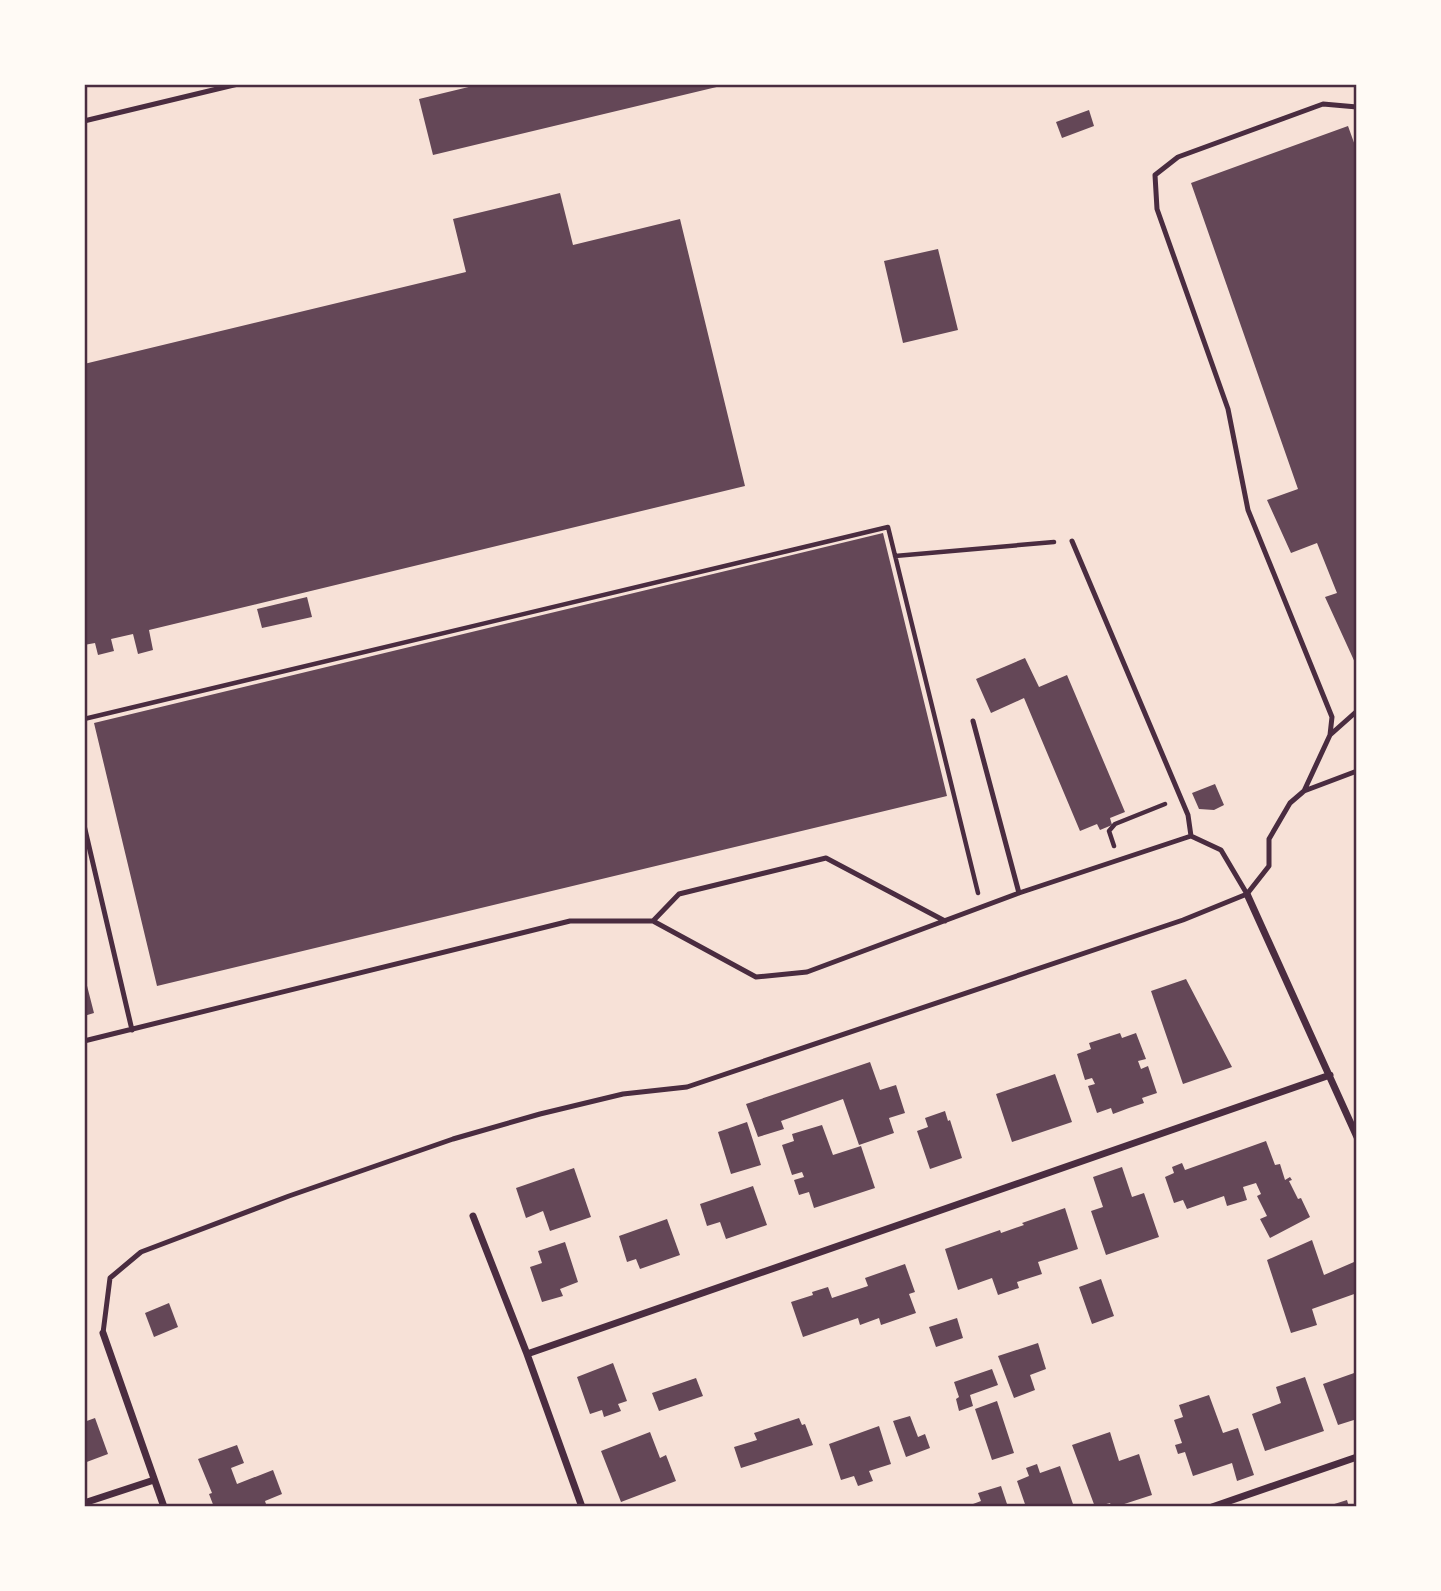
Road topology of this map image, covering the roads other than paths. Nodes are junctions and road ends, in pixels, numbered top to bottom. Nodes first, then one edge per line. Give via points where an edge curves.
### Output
1 (238, 84) edge
2 (1357, 107) edge
3 (84, 121) edge
4 (1072, 541) road end
5 (1357, 711) edge
6 (973, 721) dead end
7 (1330, 735) junction
8 (1357, 771) edge
9 (1304, 791) junction
10 (84, 825) edge
11 (1191, 836) junction
12 (1019, 893) junction
13 (1248, 894) junction
14 (653, 921) junction
15 (944, 921) junction
16 (132, 1030) junction
17 (84, 1041) edge
18 (1330, 1075) junction
19 (1357, 1137) edge
20 (473, 1216) dead end
21 (103, 1333) joint
22 (527, 1354) junction
23 (1357, 1457) edge
24 (154, 1480) junction
25 (84, 1503) edge
26 (164, 1507) edge
27 (582, 1507) edge
28 (1212, 1507) edge

1 - 3 lane
2 - 7 lane via 1323,104 1178,157 1155,176 1157,209 1228,409 1248,510 1332,717
4 - 11 lane via 1181,797
5 - 7 lane
6 - 12 lane
7 - 9 lane
8 - 9 lane
9 - 13 lane via 1290,803 1269,839 1269,866
10 - 16 lane
11 - 12 lane
11 - 13 lane via 1221,850
12 - 15 lane
13 - 18 street
13 - 21 lane via 687,1087 623,1094 453,1139 154,1247 110,1278
14 - 15 lane via 756,977 807,972
14 - 15 lane via 679,894 826,858
14 - 16 lane via 570,921
16 - 17 lane
18 - 19 street
18 - 22 street
20 - 22 street
21 - 24 street
22 - 27 street
23 - 28 street
24 - 25 street
24 - 26 street

